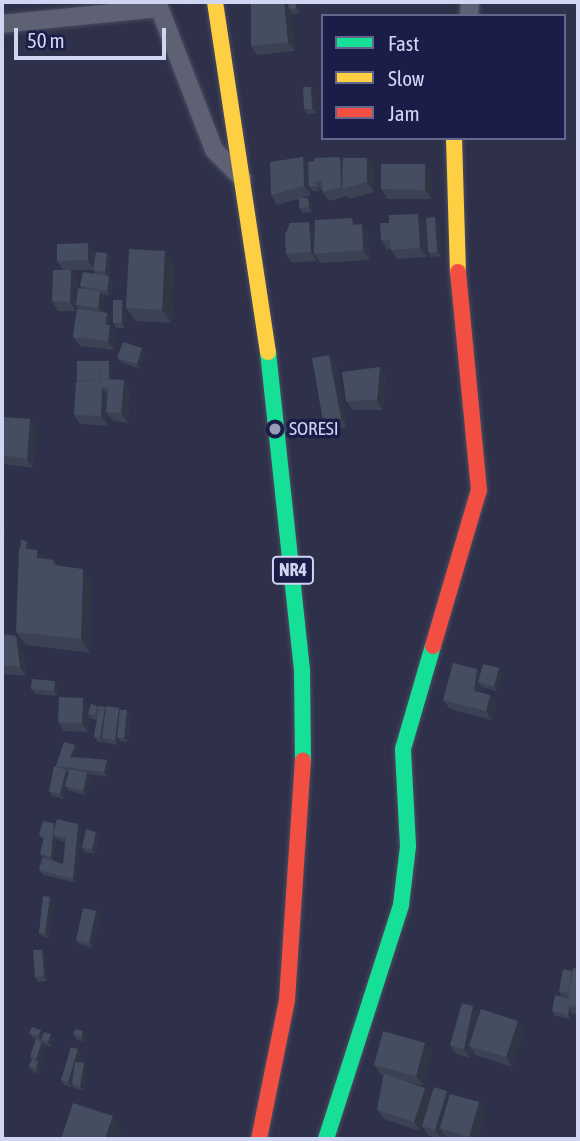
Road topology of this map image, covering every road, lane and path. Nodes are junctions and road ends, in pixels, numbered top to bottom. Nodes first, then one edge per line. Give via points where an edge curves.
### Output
1 (215, 2) edge
2 (158, 5) edge
3 (2, 24) edge
4 (454, 140) edge
5 (242, 178) junction
6 (260, 1139) edge
7 (326, 1139) edge

1 - 5 main road, NR4
2 - 3 street
2 - 5 street via 214,150
4 - 7 main road via 452,216 479,490 403,749 408,846 401,905
5 - 6 main road, NR4 via 278,417 302,670 303,784 287,1000

